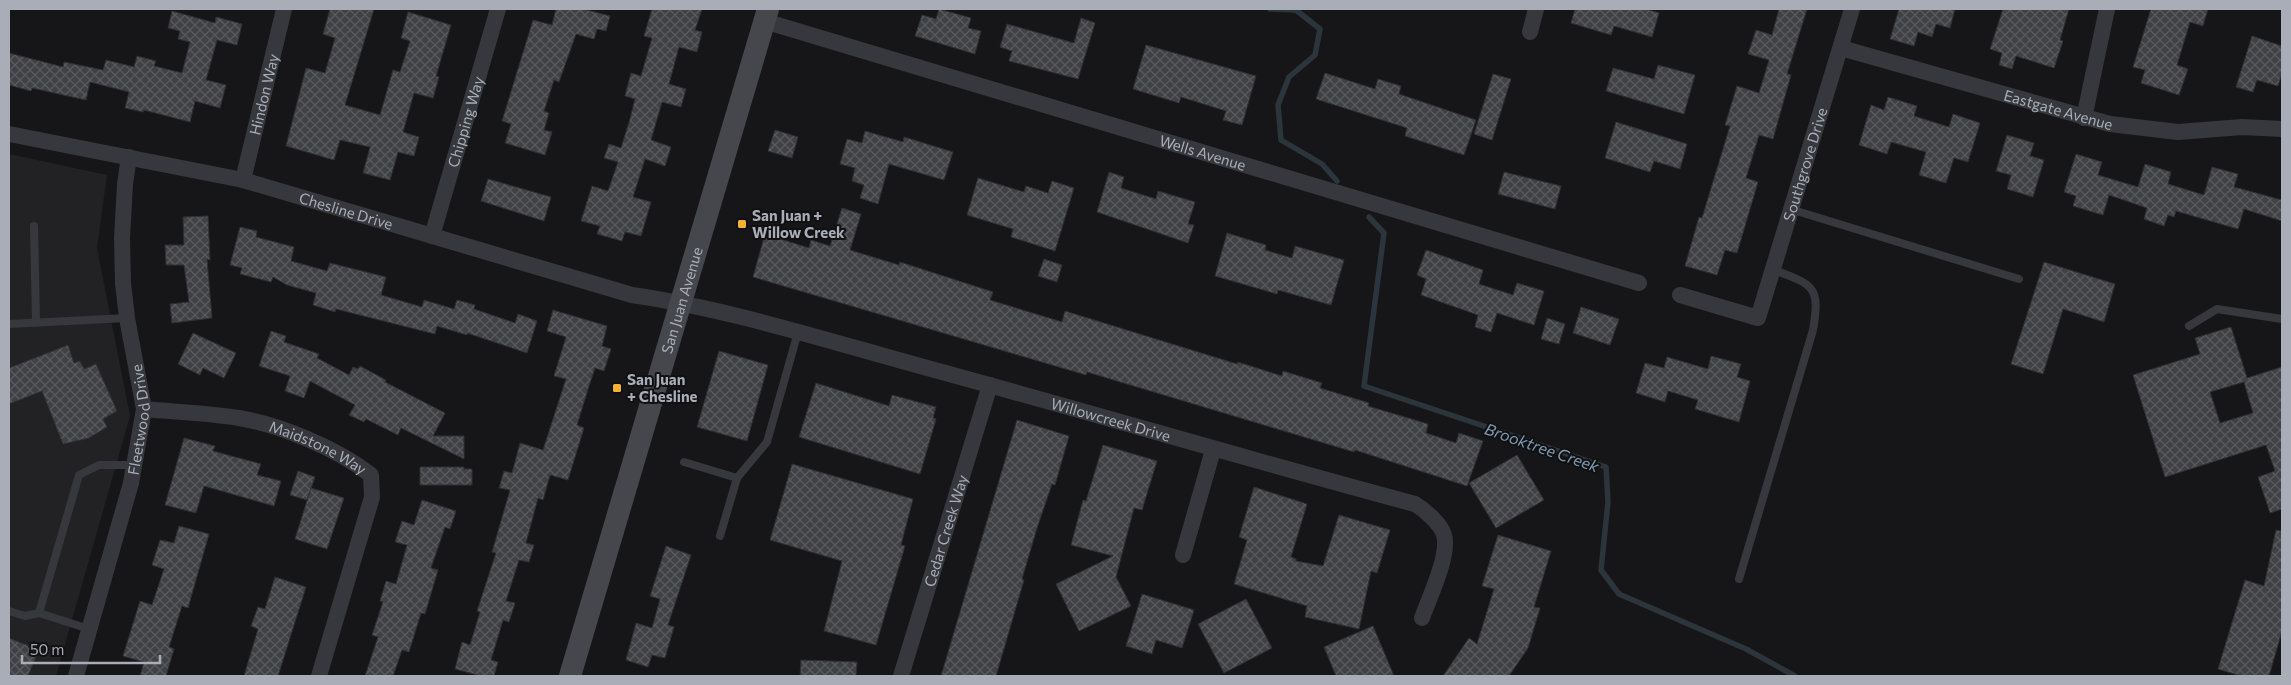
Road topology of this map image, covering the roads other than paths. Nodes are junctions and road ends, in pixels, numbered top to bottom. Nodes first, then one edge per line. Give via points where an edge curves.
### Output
1 (284, 9) edge
2 (498, 9) edge
3 (1536, 9) edge
4 (1852, 9) edge
5 (2107, 9) edge
6 (766, 15) edge
7 (1530, 32) dead end
8 (1841, 48) junction
9 (2084, 118) junction
10 (2282, 129) edge
11 (9, 134) edge
12 (129, 158) junction
13 (243, 180) junction
14 (1790, 209) junction
15 (34, 226) dead end
16 (432, 236) junction
17 (1772, 270) junction
18 (2019, 278) dead end
19 (1639, 283) dead end
20 (1680, 295) dead end
21 (680, 303) junction
22 (127, 318) junction
23 (2282, 319) edge
24 (36, 322) junction
25 (9, 324) edge
26 (2189, 326) dead end
27 (798, 332) junction
28 (990, 385) junction
29 (144, 409) junction
30 (1213, 450) junction
31 (684, 462) dead end
32 (135, 465) junction
33 (738, 478) junction
34 (720, 536) dead end
35 (1183, 555) dead end
36 (1739, 579) dead end
37 (9, 611) edge
38 (39, 613) junction
39 (1422, 618) dead end
40 (90, 629) junction
41 (76, 676) edge
42 (319, 676) edge
43 (570, 676) edge
44 (901, 676) edge

1 - 13 street, Hindon Way
2 - 16 street, Chipping Way
3 - 7 street
4 - 8 street, Southgrove Drive
5 - 9 street
6 - 19 street, Wells Avenue
6 - 21 main road, San Juan Avenue
8 - 9 street, Eastgate Avenue
8 - 14 street, Southgrove Drive
9 - 10 street, Eastgate Avenue via 2156,130
11 - 12 street, Chesline Drive
12 - 13 street, Chesline Drive
12 - 22 street, Fleetwood Drive via 122,239
13 - 16 street, Chesline Drive
14 - 17 street, Southgrove Drive
14 - 18 lane
15 - 24 lane
16 - 21 street, Chesline Drive via 632,295
17 - 20 street, Southgrove Drive via 1758,318
17 - 36 lane via 1806,283 1815,293 1817,305 1813,330
21 - 27 street, Willowcreek Drive
21 - 43 main road, San Juan Avenue
22 - 24 lane
22 - 29 street, Fleetwood Drive
23 - 26 lane via 2217,309
24 - 25 lane
27 - 28 street, Willowcreek Drive
27 - 33 lane via 766,442
28 - 30 street, Willowcreek Drive
28 - 44 street, Cedar Creek Way
29 - 32 street, Fleetwood Drive
29 - 42 street, Maidstone Way via 240,418 333,450 371,475 372,498
30 - 35 street
30 - 39 street, Willowcreek Drive via 1415,504 1427,512 1444,535 1444,554
31 - 33 lane
32 - 38 lane via 99,465 79,475
32 - 40 street, Fleetwood Drive
33 - 34 lane
37 - 38 lane via 25,616
38 - 40 lane
40 - 41 street, Fleetwood Drive

